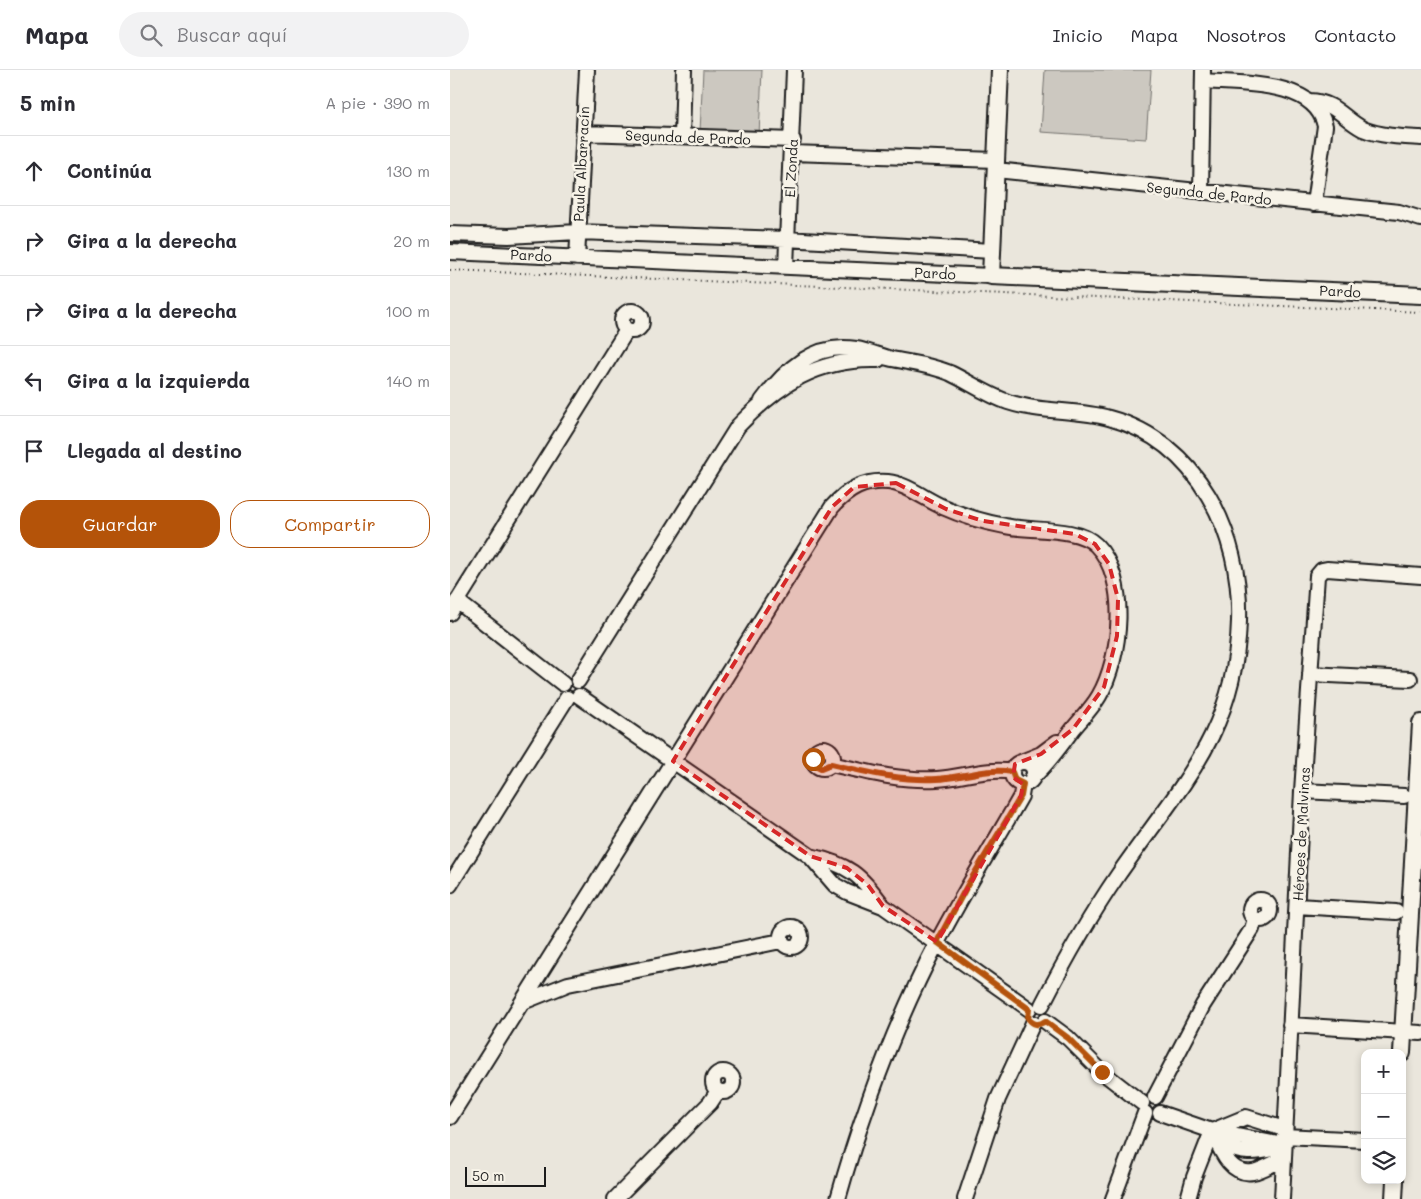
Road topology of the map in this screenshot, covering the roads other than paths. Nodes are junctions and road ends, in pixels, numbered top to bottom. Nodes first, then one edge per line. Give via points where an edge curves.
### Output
1 (587, 70) edge
2 (684, 70) edge
3 (794, 70) edge
4 (1000, 70) edge
5 (1203, 75) edge
6 (1310, 101) junction
7 (583, 133) junction
8 (682, 136) junction
9 (1421, 138) edge
10 (793, 147) junction
11 (996, 165) junction
12 (1201, 192) junction
13 (1314, 204) junction
14 (1421, 219) edge
15 (577, 232) junction
16 (450, 234) edge
17 (786, 238) junction
18 (992, 251) junction
19 (450, 252) edge
20 (577, 258) junction
21 (786, 267) junction
22 (991, 276) junction
23 (1421, 295) edge
24 (627, 330) dead end
25 (819, 353) junction
26 (899, 360) junction
27 (824, 367) junction
28 (762, 402) junction
29 (1421, 576) edge
30 (454, 607) edge
31 (1310, 674) junction
32 (1410, 679) dead end
33 (578, 681) junction
34 (564, 684) junction
35 (573, 697) junction
36 (1421, 723) edge
37 (1073, 729) junction
38 (673, 761) junction
39 (831, 764) dead end
40 (1017, 767) junction
41 (1027, 781) junction
42 (1302, 791) junction
43 (1404, 796) dead end
44 (810, 856) junction
45 (450, 885) edge
46 (883, 906) junction
47 (1297, 906) junction
48 (1396, 912) dead end
49 (1255, 919) dead end
50 (782, 941) dead end
51 (937, 942) junction
52 (543, 970) junction
53 (568, 984) junction
54 (523, 1002) junction
55 (1036, 1007) junction
56 (1039, 1022) junction
57 (1290, 1025) junction
58 (1403, 1033) junction
59 (1421, 1033) edge
60 (1402, 1049) edge
61 (718, 1091) dead end
62 (1155, 1097) junction
63 (1144, 1108) junction
64 (1160, 1113) junction
65 (450, 1117) edge
66 (1212, 1131) junction
67 (1284, 1137) junction
68 (1361, 1140) edge
69 (1282, 1160) junction
70 (1395, 1184) edge
71 (616, 1199) edge
72 (838, 1199) edge
73 (965, 1199) edge
74 (1113, 1199) edge
75 (1188, 1199) edge
76 (1282, 1199) edge
77 (1394, 1199) edge

1 - 7 street, Paula Albarracín
2 - 8 street
3 - 10 street, El Zonda
4 - 11 main road
5 - 6 street via 1282,88
5 - 12 street
6 - 9 street via 1324,101 1364,129
6 - 13 street via 1323,116 1326,126
7 - 8 street, Segunda de Pardo
7 - 15 street, Paula Albarracín
8 - 10 street, Segunda de Pardo
10 - 11 street, Segunda de Pardo
10 - 17 street, El Zonda
11 - 12 street, Segunda de Pardo
11 - 18 main road
12 - 13 street, Segunda de Pardo
13 - 14 street, Segunda de Pardo via 1399,212
15 - 16 street, Pardo via 509,236
15 - 17 street, Pardo
15 - 20 street, Paula Albarracín
17 - 18 street, Pardo
17 - 21 street, El Zonda
18 - 22 main road
19 - 20 street, Pardo
20 - 21 street, Pardo
21 - 22 street, Pardo
22 - 23 main road, Pardo
24 - 30 street
25 - 26 street via 855,349
25 - 27 street
25 - 28 street via 787,371
26 - 27 street via 868,359
26 - 55 street via 936,368 1016,404 1113,419 1151,437 1170,450 1199,481 1217,509 1232,551 1239,598 1237,645 1228,694 1216,729 1188,780 1101,900
27 - 28 street via 781,386
28 - 33 street via 727,441
29 - 31 street, Héroes de Malvinas via 1322,570 1317,576
30 - 34 street
31 - 32 street
31 - 42 street, Héroes de Malvinas
33 - 34 street via 568,680
33 - 35 street via 582,690
34 - 35 street via 562,690
35 - 38 street
35 - 45 street
36 - 58 main road
37 - 38 street via 1099,696 1116,646 1118,599 1113,574 1103,553 1088,539 1075,534 1028,531 983,521 946,509 896,484 877,482 854,487 832,507
37 - 40 street
37 - 41 street via 1042,769
38 - 44 street
38 - 52 street
39 - 40 street via 908,779 938,779
40 - 41 street via 1015,780
40 - 41 street via 1031,766 1034,773
41 - 51 street
42 - 43 street
42 - 47 street, Héroes de Malvinas
44 - 46 street via 835,884
44 - 46 street via 847,868 868,885
46 - 51 street
47 - 48 street
47 - 57 street, Héroes de Malvinas
49 - 62 street via 1252,930 1203,1005
50 - 53 street
51 - 55 street
51 - 72 street via 879,1071
52 - 53 street
52 - 54 street
53 - 54 street
54 - 65 street
55 - 56 street via 1028,1018
56 - 63 street via 1063,1034
56 - 73 street via 998,1099
57 - 58 street
57 - 67 street, Héroes de Malvinas
58 - 59 street
58 - 60 main road
61 - 71 street
62 - 63 street via 1146,1098
62 - 64 street via 1162,1103
63 - 64 street via 1150,1116
63 - 74 street
64 - 66 street
66 - 67 street via 1246,1118
66 - 67 street via 1235,1151 1257,1152
66 - 69 street via 1225,1157 1236,1168 1251,1172
66 - 75 street
67 - 68 street
67 - 69 street, Héroes de Malvinas
69 - 76 street, Héroes de Malvinas
70 - 77 main road

